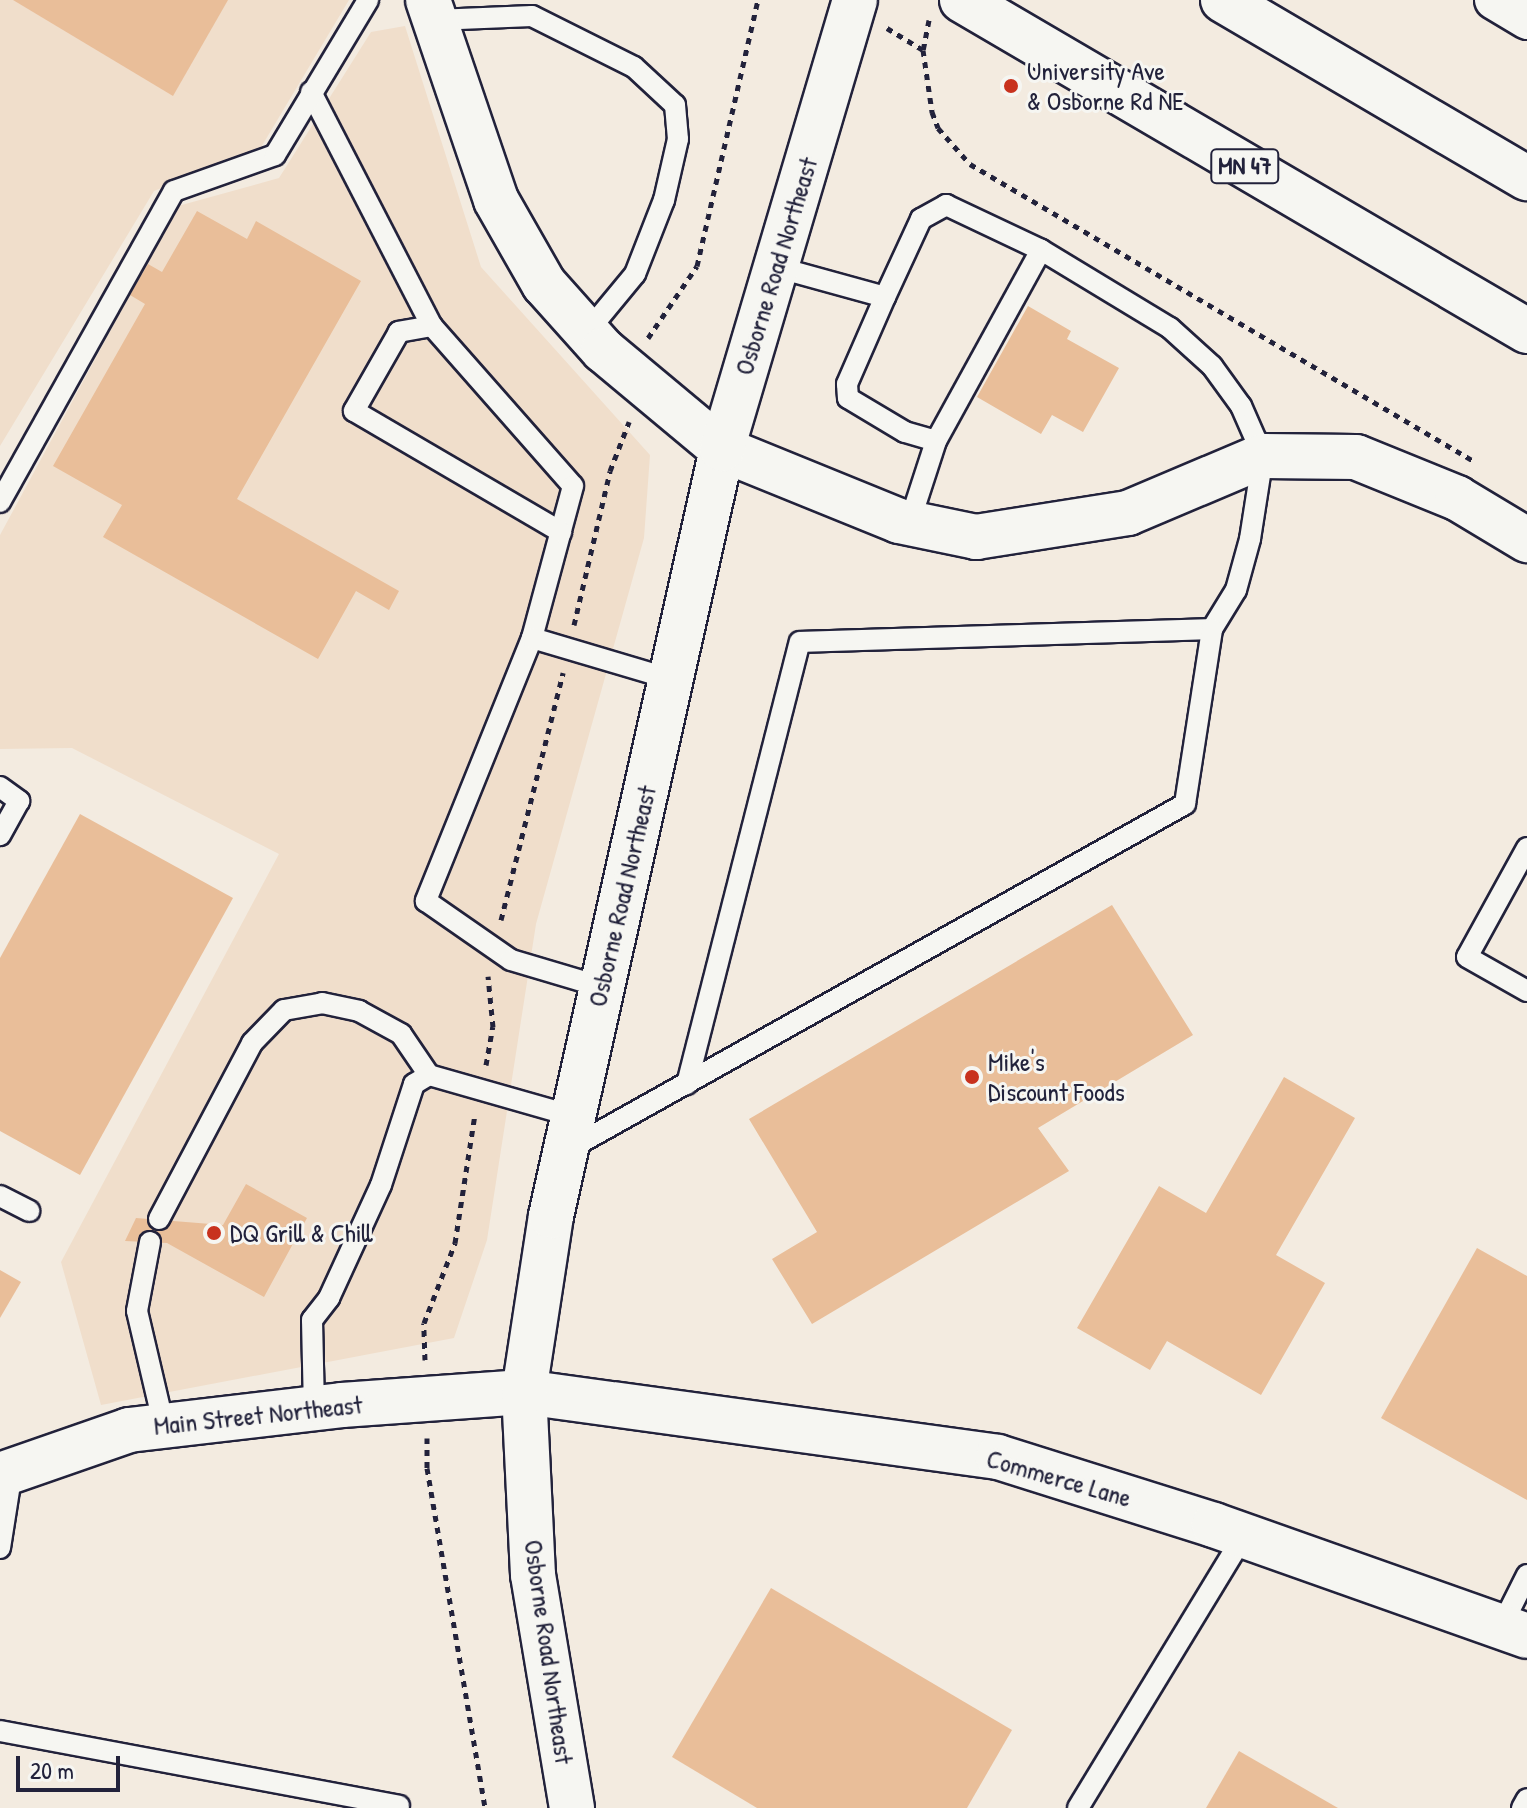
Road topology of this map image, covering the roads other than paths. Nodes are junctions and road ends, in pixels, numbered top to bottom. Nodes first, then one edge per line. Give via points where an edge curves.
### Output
1 (368, 0) edge
2 (855, 0) edge
3 (962, 0) edge
4 (1223, 0) edge
5 (1494, 0) edge
6 (432, 10) edge
7 (1527, 20) edge
8 (311, 92) junction
9 (1527, 178) edge
10 (1041, 250) junction
11 (776, 267) junction
12 (885, 297) junction
13 (432, 326) junction
14 (1527, 331) edge
15 (587, 332) junction
16 (936, 441) junction
17 (722, 449) junction
18 (1263, 456) junction
19 (0, 502) edge
20 (909, 524) junction
21 (561, 532) junction
22 (1527, 540) edge
23 (1212, 629) junction
24 (532, 638) junction
25 (670, 679) junction
26 (0, 787) edge
27 (0, 835) edge
28 (1527, 848) edge
29 (602, 987) junction
30 (1527, 991) edge
31 (429, 1075) junction
32 (687, 1084) junction
33 (570, 1133) junction
34 (0, 1196) edge
35 (29, 1211) dead end
36 (159, 1219) dead end
37 (150, 1242) dead end
38 (524, 1392) junction
39 (314, 1408) junction
40 (164, 1426) junction
41 (6, 1473) edge
42 (1242, 1538) junction
43 (0, 1548) edge
44 (1527, 1575) edge
45 (1514, 1631) edge
46 (0, 1731) edge
47 (1527, 1799) edge
48 (399, 1806) dead end
49 (572, 1808) edge
50 (1078, 1808) edge
51 (1522, 1808) edge

1 - 8 lane
2 - 11 street, Osborne Road Northeast
3 - 14 street, MN 47
4 - 9 street
5 - 7 street
6 - 15 street via 496,200 544,284
6 - 15 lane via 532,16 634,67 675,105 678,139 664,200 635,274
8 - 13 lane
8 - 19 lane via 275,155 174,191
10 - 12 lane via 946,205 921,219
10 - 16 lane
10 - 18 lane via 1170,328 1212,366 1241,406
11 - 12 lane
11 - 17 street, Osborne Road Northeast
12 - 16 lane via 847,384 848,398 883,421
13 - 21 lane via 573,486
13 - 21 lane via 399,332 354,411
15 - 17 street
16 - 20 lane
17 - 20 street
17 - 25 street, Osborne Road Northeast
18 - 20 street via 1128,513 976,537
18 - 22 street via 1356,457 1457,498
18 - 23 lane via 1236,590
21 - 24 lane
23 - 32 lane via 1185,804
23 - 32 lane via 800,642
24 - 25 lane
24 - 29 lane via 426,901 511,960
25 - 29 street, Osborne Road Northeast
26 - 27 lane via 19,801
28 - 30 lane via 1467,957
29 - 33 street, Osborne Road Northeast
31 - 33 lane
31 - 36 lane via 401,1034 359,1011 322,1003 284,1010 252,1043
31 - 39 lane via 414,1084 381,1185 329,1298 312,1320
32 - 33 lane
33 - 38 street, Osborne Road Northeast
34 - 35 lane
37 - 40 lane via 137,1311
38 - 39 street, Main Street Northeast
38 - 42 street, Commerce Lane via 998,1457
38 - 49 street, Osborne Road Northeast via 533,1575
39 - 40 street, Main Street Northeast
40 - 41 street, Main Street Northeast via 129,1430
41 - 43 lane
42 - 45 street, Commerce Lane
42 - 50 lane
44 - 45 lane
46 - 48 lane
47 - 51 lane

